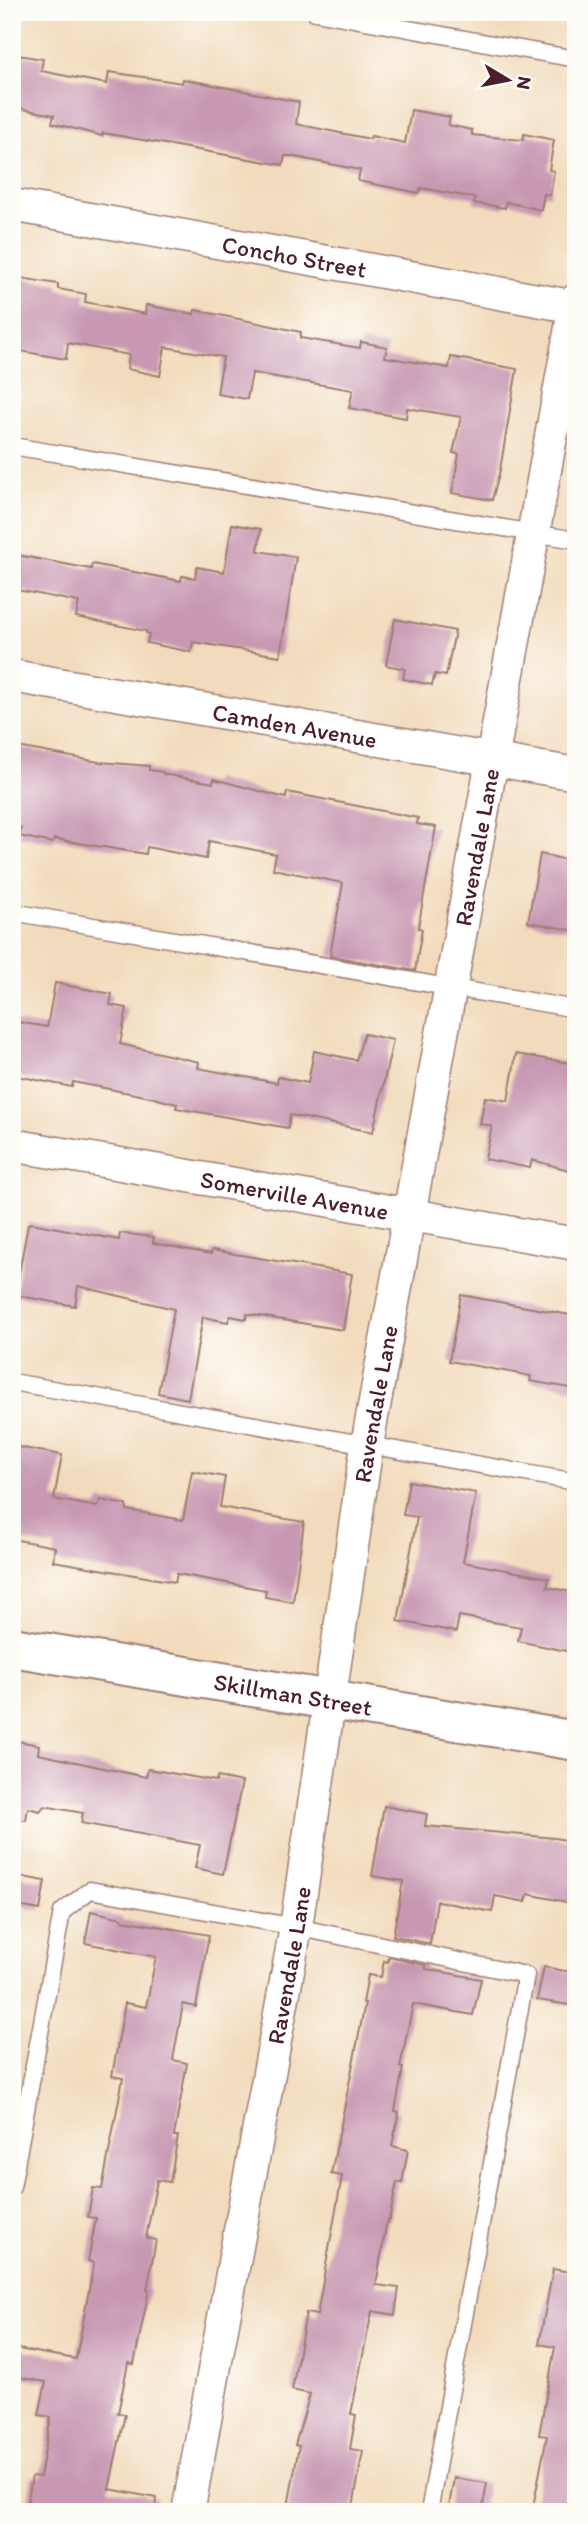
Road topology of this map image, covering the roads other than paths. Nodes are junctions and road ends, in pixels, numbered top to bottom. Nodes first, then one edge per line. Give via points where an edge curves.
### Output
1 (316, 12) edge
2 (576, 59) edge
3 (12, 205) edge
4 (575, 305) edge
5 (12, 446) edge
6 (534, 533) junction
7 (576, 541) edge
8 (12, 676) edge
9 (493, 760) junction
10 (576, 774) edge
11 (12, 912) edge
12 (451, 987) junction
13 (576, 1009) edge
14 (12, 1145) edge
15 (408, 1214) junction
16 (576, 1244) edge
17 (12, 1382) edge
18 (367, 1446) junction
19 (576, 1482) edge
20 (12, 1647) edge
21 (331, 1698) junction
22 (576, 1741) edge
23 (296, 1927) junction
24 (12, 2187) edge
25 (188, 2512) edge
26 (429, 2512) edge

1 - 2 lane
3 - 4 street, Concho Street
4 - 6 street, Ravendale Lane
5 - 6 lane
6 - 7 lane
6 - 9 street, Ravendale Lane
8 - 9 street, Camden Avenue
9 - 10 street, Camden Avenue
9 - 12 street, Ravendale Lane
11 - 12 lane
12 - 13 lane
12 - 15 street, Ravendale Lane
14 - 15 street, Somerville Avenue
15 - 16 street, Somerville Avenue
15 - 18 street, Ravendale Lane
17 - 18 lane
18 - 19 lane
18 - 21 street, Ravendale Lane
20 - 21 main road, Skillman Street
21 - 22 main road, Skillman Street
21 - 23 street, Ravendale Lane
23 - 24 lane via 90,1890 62,1912
23 - 25 street, Ravendale Lane
23 - 26 lane via 526,1975

